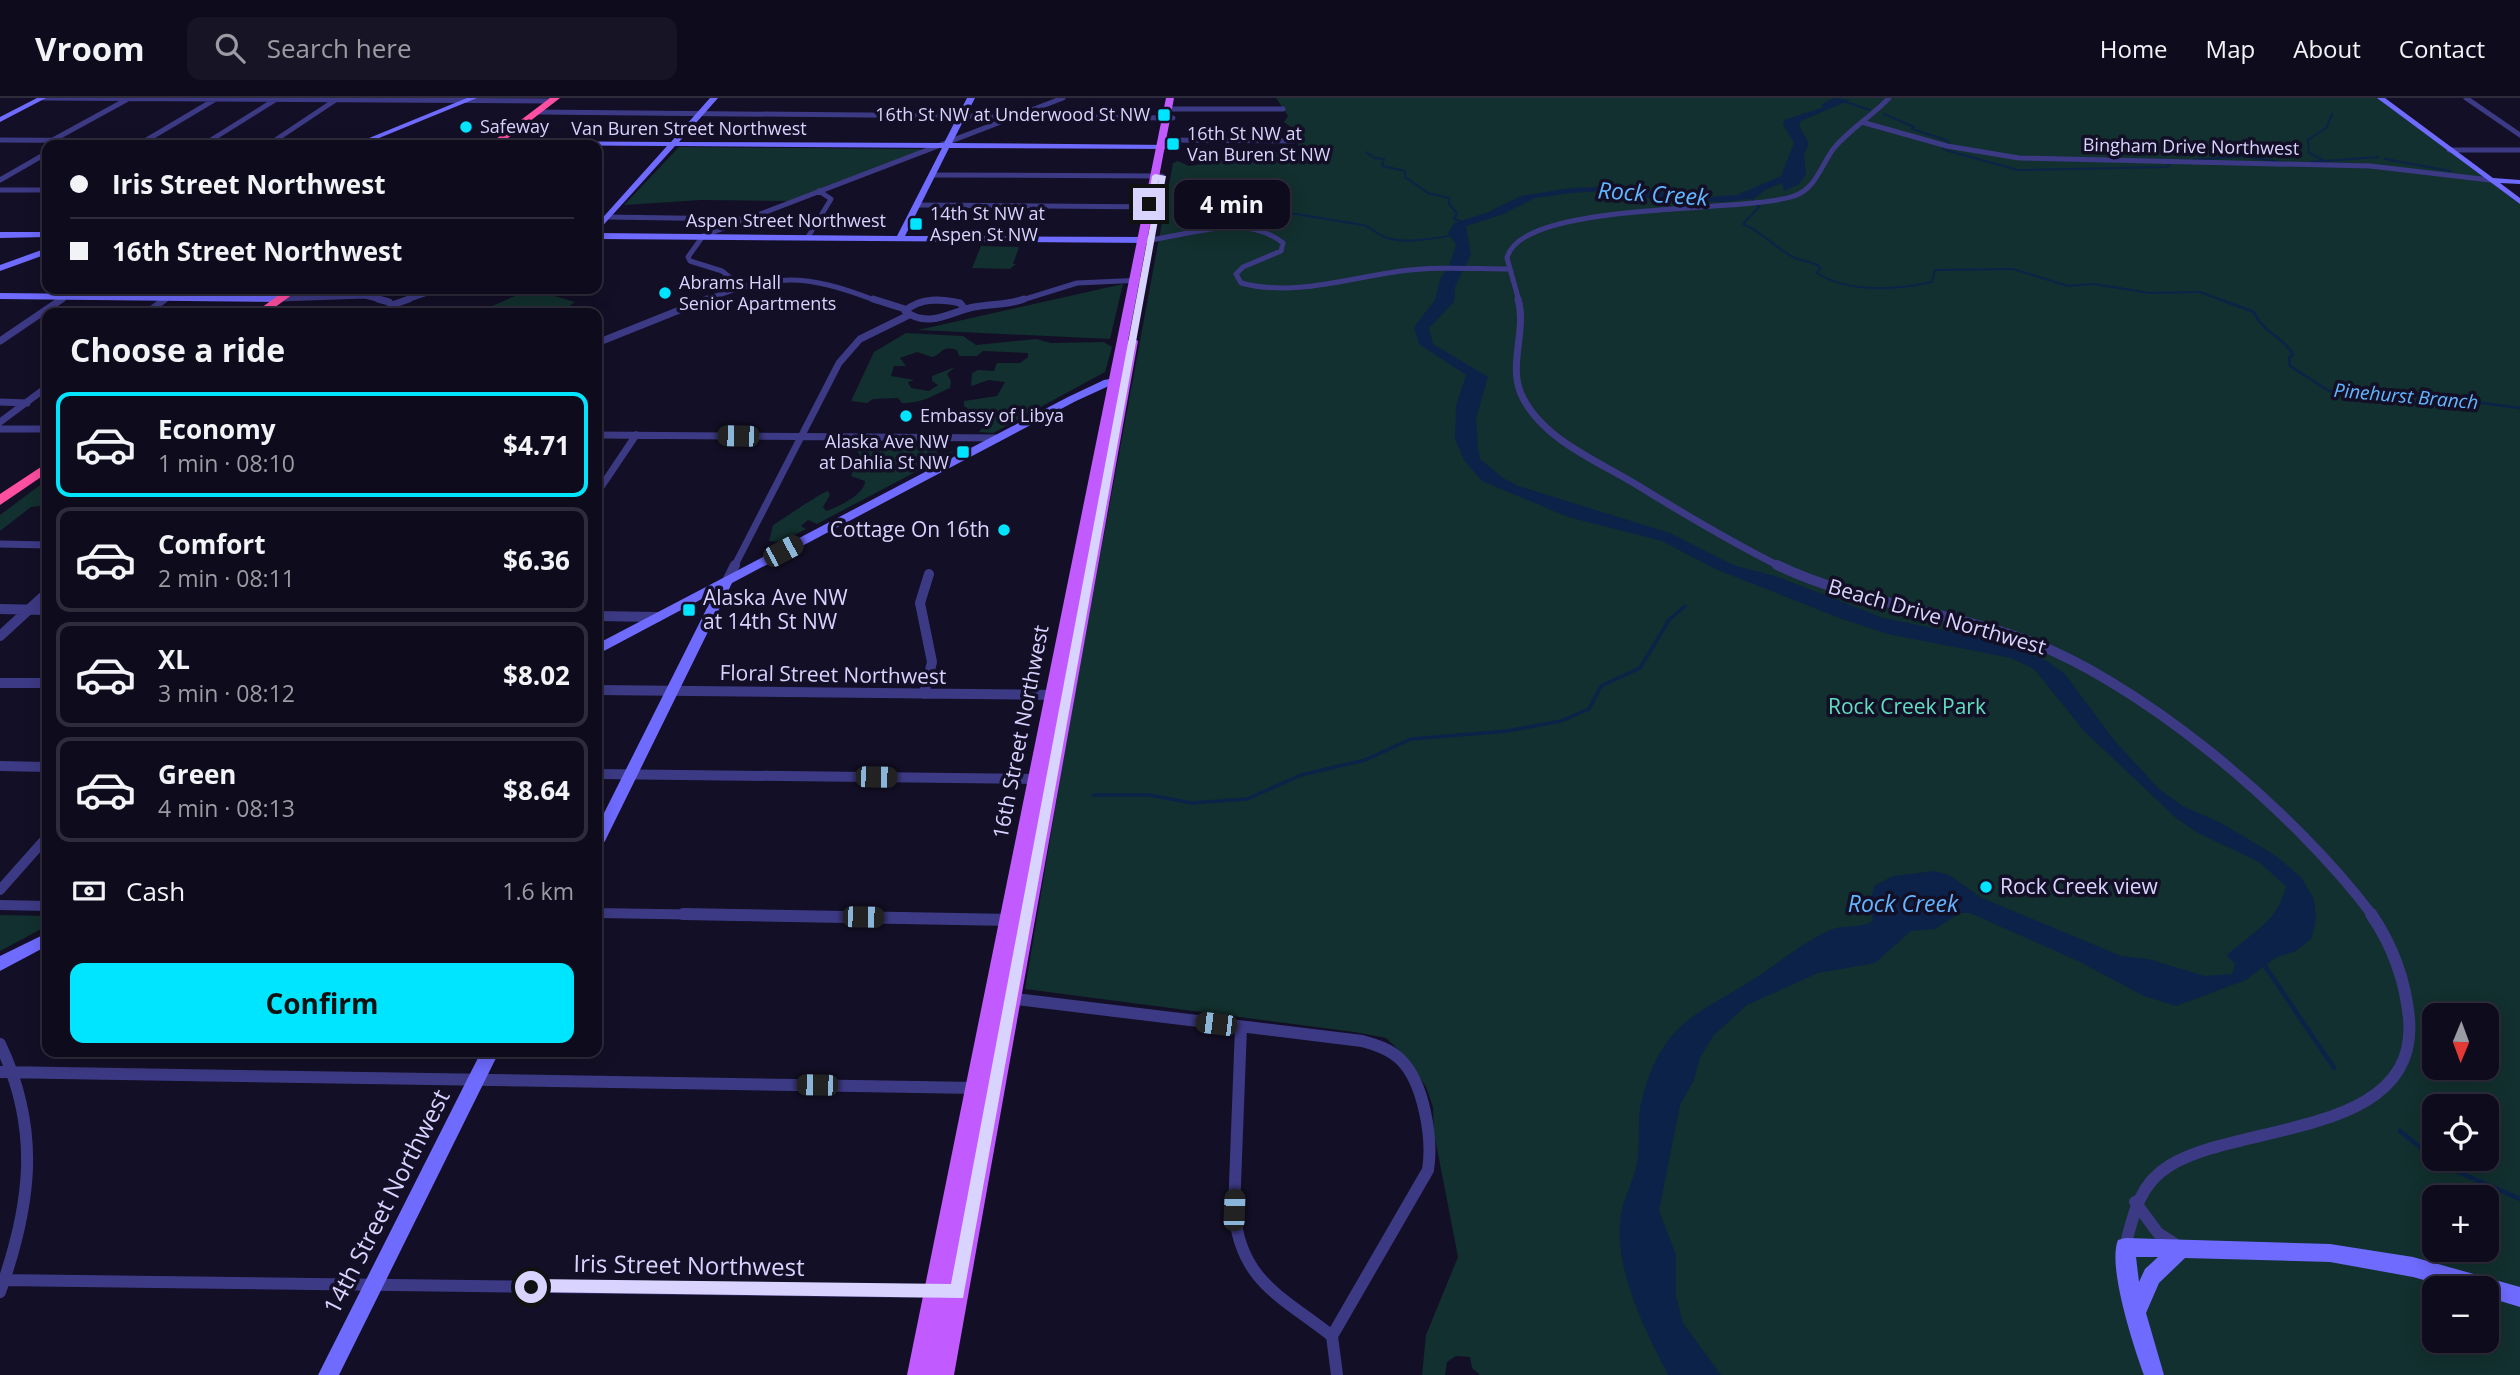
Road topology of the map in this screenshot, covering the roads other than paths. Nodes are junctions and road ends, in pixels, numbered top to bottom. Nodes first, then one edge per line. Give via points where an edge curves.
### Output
1 (42, 98) edge
2 (128, 98) edge
3 (714, 98) edge
4 (971, 98) edge
5 (1063, 98) edge
6 (1170, 98) edge
7 (1177, 98) edge
8 (1889, 98) edge
9 (2381, 98) edge
10 (2466, 98) edge
11 (216, 99) edge
12 (337, 99) edge
13 (465, 99) edge
14 (275, 100) edge
15 (554, 100) edge
16 (1283, 109) dead end
17 (538, 112) junction
18 (701, 113) junction
19 (1171, 113) junction
20 (962, 115) junction
21 (1014, 117) junction
22 (0, 120) edge
23 (1865, 123) junction
24 (2520, 135) edge
25 (0, 140) edge
26 (52, 140) junction
27 (70, 140) edge
28 (147, 140) edge
29 (211, 140) edge
30 (277, 140) edge
31 (366, 140) edge
32 (500, 140) edge
33 (1294, 141) dead end
34 (602, 144) edge
35 (673, 144) junction
36 (1165, 144) junction
37 (945, 145) junction
38 (2449, 149) junction
39 (2520, 150) edge
40 (42, 156) edge
41 (932, 175) junction
42 (1159, 176) junction
43 (0, 180) edge
44 (2490, 180) junction
45 (2520, 182) edge
46 (0, 190) edge
47 (42, 190) edge
48 (819, 191) junction
49 (2518, 199) edge
50 (916, 205) junction
51 (1153, 207) junction
52 (607, 218) junction
53 (747, 219) junction
54 (602, 224) edge
55 (0, 235) edge
56 (42, 235) edge
57 (602, 236) edge
58 (703, 236) junction
59 (808, 237) junction
60 (900, 238) junction
61 (1146, 240) junction
62 (42, 252) edge
63 (0, 266) edge
64 (1510, 269) junction
65 (1139, 280) junction
66 (742, 286) junction
67 (70, 294) edge
68 (173, 294) edge
69 (287, 294) edge
70 (425, 294) edge
71 (0, 296) edge
72 (65, 297) junction
73 (168, 298) junction
74 (280, 299) junction
75 (392, 305) junction
76 (49, 308) edge
77 (154, 308) edge
78 (267, 308) edge
79 (394, 308) edge
80 (965, 309) junction
81 (907, 312) junction
82 (42, 313) edge
83 (0, 341) edge
84 (602, 341) edge
85 (1121, 379) junction
86 (42, 391) edge
87 (0, 402) edge
88 (27, 403) junction
89 (0, 422) edge
90 (0, 429) edge
91 (42, 429) edge
92 (602, 435) edge
93 (636, 435) junction
94 (801, 436) junction
95 (998, 438) junction
96 (42, 471) edge
97 (602, 486) edge
98 (0, 501) edge
99 (0, 544) edge
100 (42, 545) edge
101 (929, 573) dead end
102 (727, 581) junction
103 (42, 597) edge
104 (0, 609) edge
105 (29, 609) junction
106 (42, 610) edge
107 (602, 616) edge
108 (658, 617) junction
109 (0, 636) edge
110 (602, 646) edge
111 (0, 682) edge
112 (42, 683) edge
113 (602, 690) edge
114 (672, 690) junction
115 (924, 694) junction
116 (1061, 695) junction
117 (0, 766) edge
118 (42, 767) edge
119 (602, 774) edge
120 (630, 774) junction
121 (1045, 779) junction
122 (602, 831) edge
123 (42, 844) edge
124 (0, 890) edge
125 (0, 905) edge
126 (42, 906) edge
127 (602, 913) edge
128 (1018, 920) junction
129 (42, 942) edge
130 (0, 964) edge
131 (1003, 998) junction
132 (1241, 1027) junction
133 (0, 1044) edge
134 (488, 1057) edge
135 (0, 1072) edge
136 (16, 1073) junction
137 (476, 1080) junction
138 (987, 1088) junction
139 (2135, 1202) junction
140 (2125, 1247) junction
141 (2182, 1248) junction
142 (2, 1284) edge
143 (373, 1284) junction
144 (947, 1292) junction
145 (2520, 1297) edge
146 (2135, 1314) junction
147 (1332, 1336) junction
148 (328, 1375) edge
149 (919, 1375) edge
150 (942, 1375) edge
151 (1337, 1375) edge
152 (2154, 1375) edge

1 - 2 street
1 - 22 street
2 - 11 street
2 - 26 street
3 - 18 street
4 - 20 street
5 - 21 street
6 - 19 main road, 16th Street Northwest
7 - 19 main road, 16th Street Northwest
8 - 23 street
9 - 38 street
10 - 24 street
11 - 14 street
11 - 28 street
12 - 13 street
12 - 14 street
12 - 30 street
13 - 15 street
13 - 31 street
14 - 29 street
15 - 17 highway
16 - 19 street
17 - 18 street
17 - 32 highway
18 - 20 street
18 - 35 street
19 - 21 street
19 - 36 main road, 16th Street Northwest
20 - 21 street
20 - 37 street
21 - 37 street
23 - 44 street, Bingham Drive Northwest via 1944,145 2027,159 2381,167
23 - 64 street via 1834,149 1810,188 1794,197 1749,206 1646,210 1545,228 1512,245
25 - 26 street, Van Buren Street Northwest
26 - 27 street, Van Buren Street Northwest
33 - 36 street, Van Buren Street Northwest
34 - 35 street, Van Buren Street Northwest
35 - 37 street, Van Buren Street Northwest
35 - 52 street
36 - 37 street, Van Buren Street Northwest
36 - 42 main road, 16th Street Northwest
37 - 41 street
37 - 48 street
38 - 39 street
38 - 44 street
40 - 43 street
41 - 42 street
41 - 50 street
42 - 51 main road, 16th Street Northwest
44 - 45 street, Bingham Drive Northwest
44 - 49 street
46 - 47 street
48 - 53 street
48 - 59 street via 831,199
50 - 51 street
50 - 60 street
51 - 61 main road, 16th Street Northwest
52 - 53 street
52 - 54 street
53 - 58 street
55 - 56 street
57 - 58 street, Aspen Street Northwest
58 - 59 street, Aspen Street Northwest
58 - 66 street via 688,257 690,261 722,271
59 - 60 street, Aspen Street Northwest
60 - 61 street, Aspen Street Northwest
61 - 64 street via 1224,228 1275,236 1284,245 1280,253 1236,274 1240,282 1255,287 1429,268
61 - 65 main road, 16th Street Northwest
62 - 63 street
64 - 139 street, Beach Drive Northwest via 1521,312 1517,381 1527,406 1572,444 1762,558 1813,581 1887,605 2010,634 2072,660 2222,761 2334,869 2366,907 2387,939 2408,1001 2410,1047 2393,1081 2367,1102 2335,1116 2194,1152 2166,1166
65 - 80 street via 1069,285 1016,302
65 - 85 main road, 16th Street Northwest
66 - 81 street via 779,279 814,280
66 - 84 street
67 - 72 street
68 - 73 street
69 - 74 highway
70 - 75 street
71 - 72 street
72 - 73 street
72 - 76 street
73 - 74 street
73 - 77 street
74 - 75 street via 365,296
74 - 78 highway
75 - 79 street
80 - 81 street via 940,319
80 - 81 street via 960,303 938,300
81 - 94 street via 848,351
82 - 83 street
85 - 95 street
85 - 116 main road, 16th Street Northwest
86 - 88 street
87 - 88 street
88 - 89 street
90 - 91 street
92 - 93 street
93 - 94 street
93 - 97 street
94 - 95 street
94 - 102 street
95 - 102 street
96 - 98 highway
99 - 100 street
101 - 115 street via 920,603 932,657
102 - 108 street
102 - 114 street
103 - 105 street
104 - 105 street
105 - 106 street
105 - 109 street
107 - 108 street
108 - 110 street
111 - 112 street
113 - 114 street, Floral Street Northwest
114 - 115 street, Floral Street Northwest
114 - 120 street
115 - 116 street, Floral Street Northwest
116 - 121 main road, 16th Street Northwest
117 - 118 street
119 - 120 street
120 - 121 street
120 - 122 street
121 - 128 main road, 16th Street Northwest
123 - 124 street
125 - 126 street
127 - 128 street
128 - 131 main road, 16th Street Northwest
129 - 130 street
131 - 132 street
131 - 138 main road, 16th Street Northwest
132 - 147 street via 1236,1236 1262,1283
132 - 147 street via 1374,1044 1403,1062 1419,1088 1429,1157 1426,1175
133 - 136 street
134 - 137 street, 14th Street Northwest
135 - 136 street
136 - 137 street
136 - 142 street via 27,1112 29,1160 23,1205
137 - 138 street
137 - 143 street, 14th Street Northwest
138 - 144 main road, 16th Street Northwest
139 - 140 street, Beach Drive Northwest
139 - 141 street via 2158,1233
140 - 141 street
140 - 146 street, Beach Drive Northwest
141 - 145 street via 2350,1255
141 - 146 street via 2152,1276
142 - 143 street, Iris Street Northwest
143 - 144 street, Iris Street Northwest
143 - 148 street, 14th Street Northwest
144 - 149 main road, 16th Street Northwest
144 - 150 main road, 16th Street Northwest
146 - 152 street, Beach Drive Northwest
147 - 151 street

